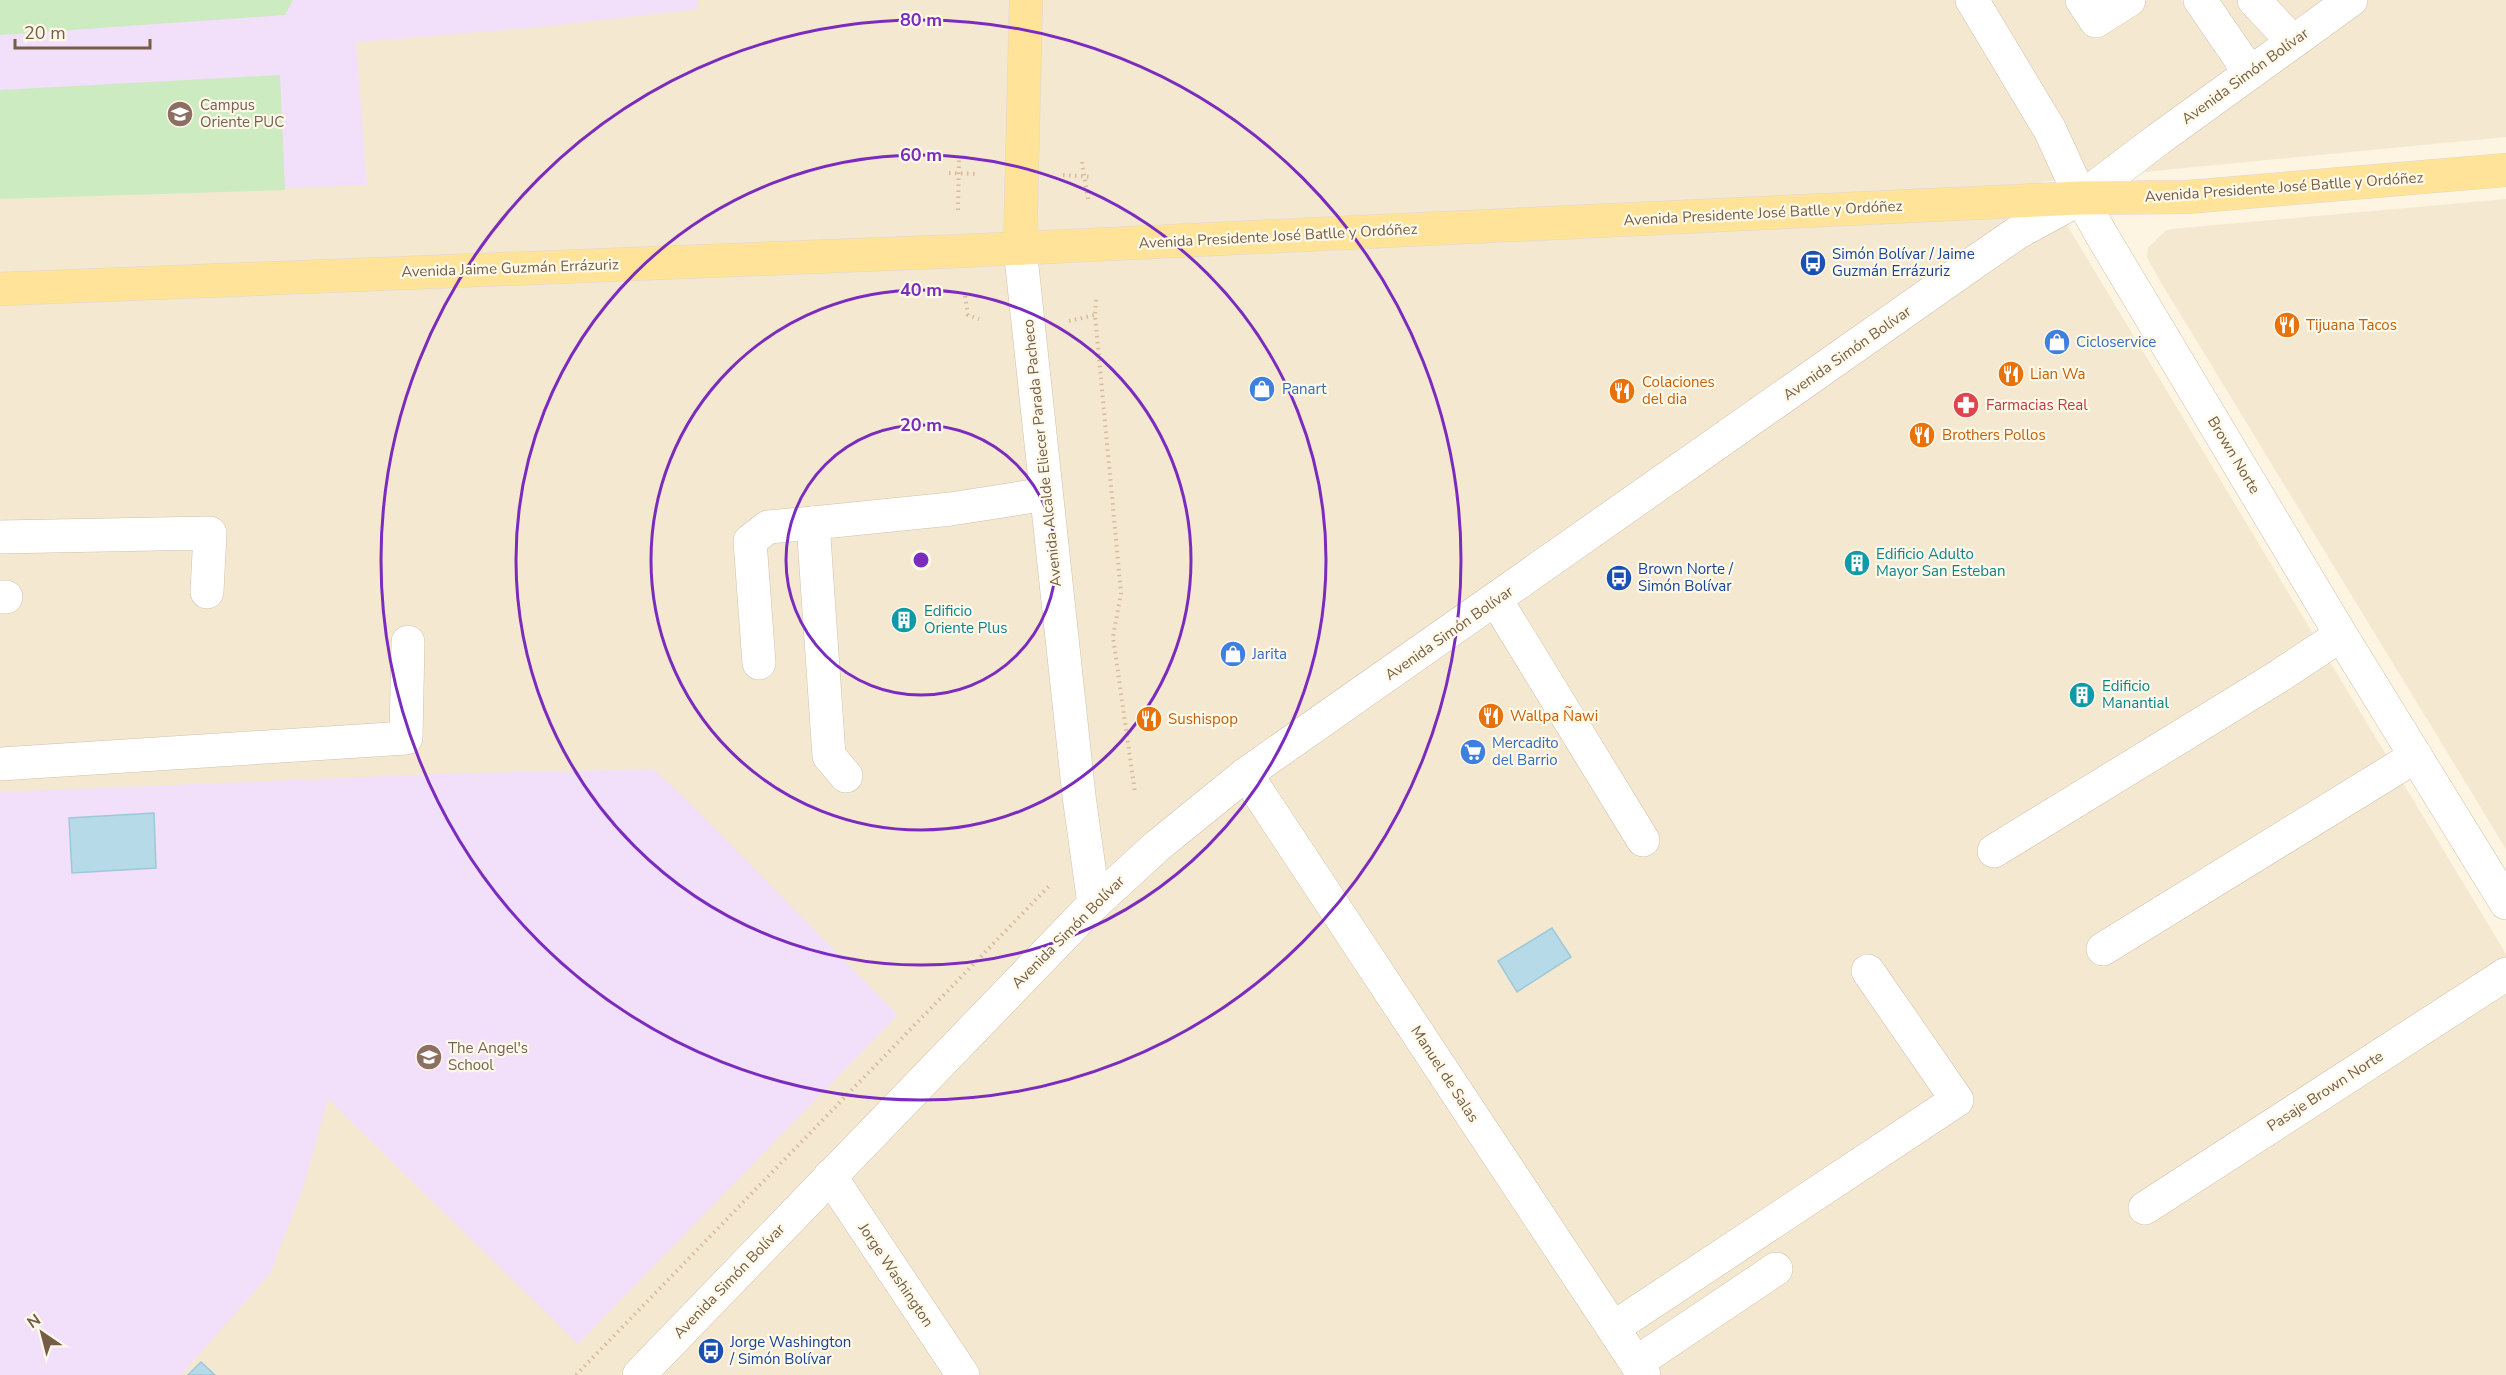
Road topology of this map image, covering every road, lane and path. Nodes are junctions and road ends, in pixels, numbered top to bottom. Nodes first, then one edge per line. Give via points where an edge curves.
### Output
1 (1026, 0) edge
2 (1972, 0) edge
3 (2082, 0) edge
4 (2129, 0) edge
5 (2200, 0) edge
6 (2254, 0) edge
7 (2351, 0) edge
8 (2292, 42) junction
9 (2250, 73) junction
10 (960, 157) dead end
11 (1082, 162) dead end
12 (2506, 170) edge
13 (949, 172) dead end
14 (958, 173) junction
15 (978, 174) dead end
16 (1057, 175) dead end
17 (1084, 176) junction
18 (1092, 177) dead end
19 (2081, 198) junction
20 (1088, 200) dead end
21 (958, 211) dead end
22 (1020, 248) junction
23 (0, 289) edge
24 (965, 296) dead end
25 (1096, 300) dead end
26 (1095, 315) junction
27 (979, 319) dead end
28 (1070, 321) dead end
29 (1046, 494) junction
30 (813, 523) junction
31 (0, 537) edge
32 (207, 592) dead end
33 (1496, 600) junction
34 (2342, 634) junction
35 (408, 642) dead end
36 (759, 663) dead end
37 (2416, 756) junction
38 (0, 764) edge
39 (1246, 774) junction
40 (846, 776) dead end
41 (1135, 793) dead end
42 (1643, 840) dead end
43 (1994, 851) dead end
44 (2506, 903) edge
45 (1094, 904) junction
46 (2103, 950) dead end
47 (1868, 971) dead end
48 (2506, 974) edge
49 (830, 1176) junction
50 (2145, 1208) dead end
51 (1776, 1269) dead end
52 (1613, 1328) junction
53 (1640, 1369) edge
54 (639, 1375) edge
55 (963, 1375) edge

1 - 22 main road, Avenida Alcalde Eliecer Parada Pacheco
2 - 19 street, Brown Norte via 2050,130
3 - 4 street via 2096,21
5 - 9 street
6 - 8 street
7 - 8 street, Avenida Simón Bolívar
8 - 9 street, Avenida Simón Bolívar
9 - 19 street, Avenida Simón Bolívar
10 - 14 path
11 - 17 path
12 - 19 main road, Avenida Presidente José Batlle y Ordóñez via 2188,197
13 - 14 path
14 - 15 path
14 - 21 path
16 - 17 path
17 - 18 path
17 - 20 path
19 - 22 main road, Avenida Presidente José Batlle y Ordóñez
19 - 33 street, Avenida Simón Bolívar via 2017,233
19 - 34 street, Brown Norte
22 - 23 main road, Avenida Jaime Guzmán Errázuriz
22 - 29 street, Avenida Alcalde Eliecer Parada Pacheco
24 - 27 path via 968,315
25 - 26 path
26 - 28 path
26 - 41 path via 1121,593 1113,637
29 - 30 street via 951,509
29 - 45 street, Avenida Alcalde Eliecer Parada Pacheco
30 - 36 street via 768,527 750,541
30 - 40 street via 829,756
31 - 32 street via 210,533
33 - 39 street, Avenida Simón Bolívar
33 - 42 street
34 - 37 street, Brown Norte
34 - 43 street
35 - 38 street via 406,738
37 - 44 street, Brown Norte
37 - 46 street
39 - 45 street, Avenida Simón Bolívar via 1156,847
39 - 52 street, Manuel de Salas
45 - 49 street, Avenida Simón Bolívar
47 - 52 street via 1957,1100
48 - 50 street, Pasaje Brown Norte
49 - 54 street, Avenida Simón Bolívar
49 - 55 street, Jorge Washington
51 - 53 street
52 - 53 street, Manuel de Salas

